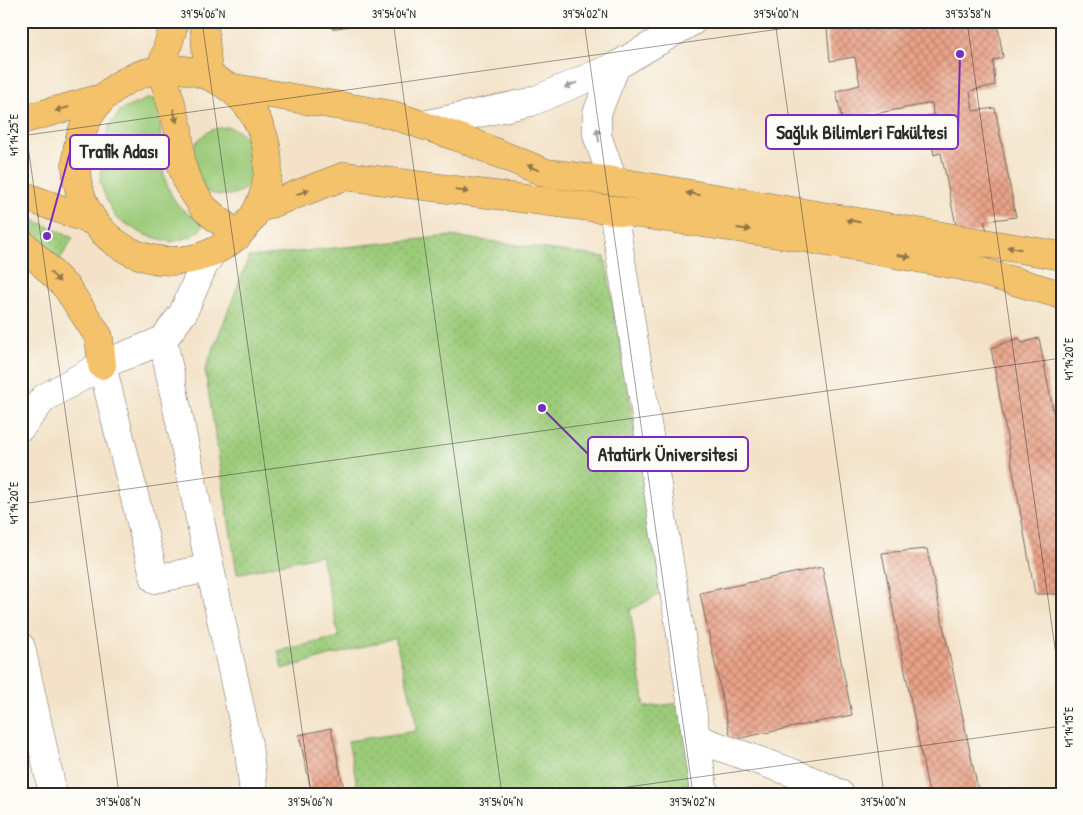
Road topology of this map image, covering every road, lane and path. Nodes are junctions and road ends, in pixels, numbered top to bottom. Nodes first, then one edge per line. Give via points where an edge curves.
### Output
1 (175, 21) edge
2 (204, 21) edge
3 (693, 21) edge
4 (616, 66) junction
5 (161, 69) junction
6 (218, 81) junction
7 (102, 98) junction
8 (21, 120) edge
9 (423, 125) junction
10 (613, 181) junction
11 (21, 195) edge
12 (258, 209) junction
13 (614, 210) junction
14 (93, 221) junction
15 (238, 236) junction
16 (21, 242) edge
17 (211, 254) junction
18 (1062, 256) edge
19 (1062, 295) edge
20 (163, 340) junction
21 (102, 365) junction
22 (21, 427) edge
23 (210, 568) junction
24 (21, 647) edge
25 (696, 738) junction
26 (53, 794) edge
27 (254, 794) edge
28 (704, 794) edge
29 (840, 794) edge

1 - 5 main road
2 - 6 main road
3 - 4 street
4 -> 9 street via 531,102
10 -> 4 street via 597,135 597,113
5 - 6 main road via 185,69
5 - 7 main road via 129,78
5 -> 15 main road via 178,128 181,163 188,184 204,208
6 - 9 main road via 393,115
6 - 12 main road via 248,106 261,130 268,156 267,183
7 -> 8 main road
7 - 14 main road via 84,125 75,158 79,191
10 -> 9 main road via 546,173
18 -> 10 main road
11 - 14 main road
12 -> 13 main road via 345,176
12 - 15 main road
13 -> 19 main road via 792,236 962,266
13 - 25 street
14 - 17 main road via 116,244 146,259 179,262
15 - 17 main road
16 -> 21 main road via 67,288 99,337
17 - 20 street via 183,313
20 - 21 street
20 - 23 street
21 - 22 street via 44,398
21 - 23 street via 155,579
23 - 27 street via 248,744
24 - 26 street
25 - 28 street
25 - 29 street via 812,779

